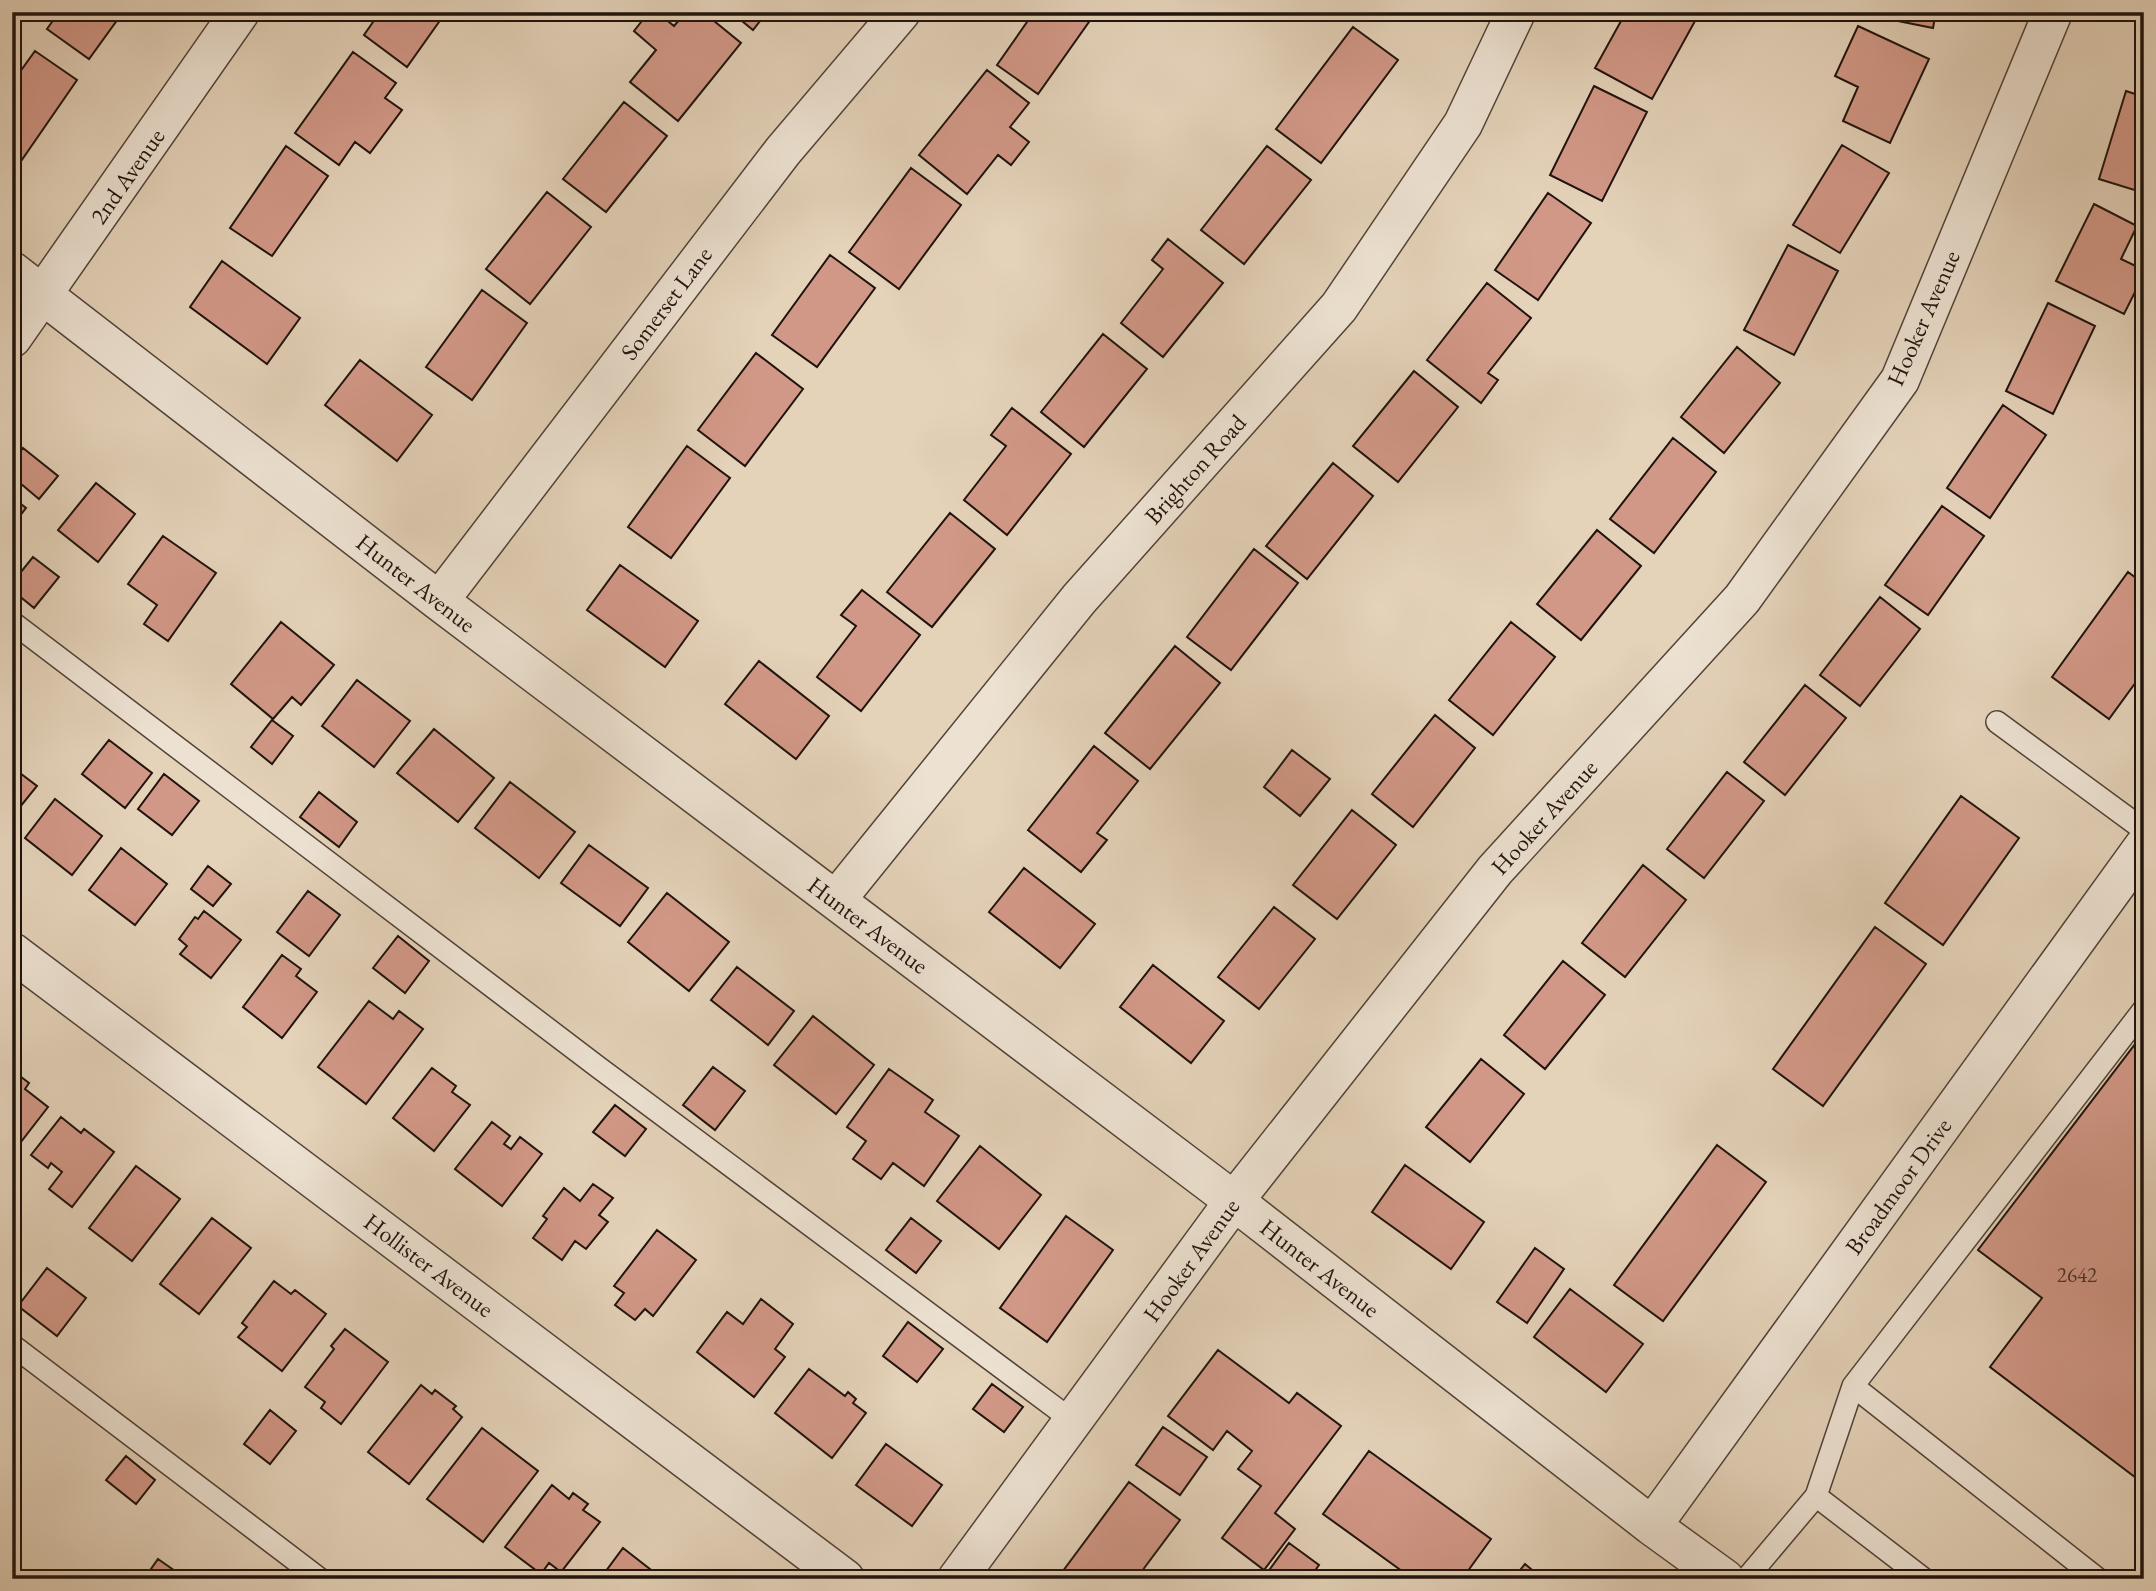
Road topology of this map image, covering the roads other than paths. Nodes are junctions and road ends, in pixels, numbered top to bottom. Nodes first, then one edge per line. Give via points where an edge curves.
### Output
1 (240, 12) edge
2 (901, 12) edge
3 (1516, 12) edge
4 (2053, 12) edge
5 (12, 271) edge
6 (44, 295) junction
7 (12, 338) edge
8 (439, 601) junction
9 (12, 622) edge
10 (1997, 722) dead end
11 (2144, 830) edge
12 (2144, 845) edge
13 (835, 900) junction
14 (12, 951) edge
15 (2144, 1009) edge
16 (1234, 1201) junction
17 (12, 1345) edge
18 (1853, 1386) junction
19 (1073, 1421) junction
20 (1816, 1496) junction
21 (1652, 1526) junction
22 (320, 1579) edge
23 (845, 1579) edge
24 (957, 1579) edge
25 (1725, 1579) edge
26 (1746, 1579) edge
27 (1924, 1579) edge
28 (2098, 1579) edge

1 - 6 street, 2nd Avenue
2 - 8 street, Somerset Lane via 783,151
3 - 13 street, Brighton Road via 1463,124 1339,307 1079,599
4 - 16 street, Hooker Avenue via 1900,380 1742,599 1495,870
5 - 6 street, Hunter Avenue
6 - 7 street, 2nd Avenue
6 - 8 street, Hunter Avenue
8 - 13 street, Hunter Avenue
9 - 19 lane
10 - 11 lane
12 - 21 street, Broadmoor Drive
13 - 16 street, Hunter Avenue
14 - 23 street, Hollister Avenue
15 - 18 lane
16 - 19 street, Hooker Avenue
16 - 21 street, Hunter Avenue
17 - 22 lane
18 - 20 lane
18 - 28 lane
19 - 24 street, Hooker Avenue
20 - 26 lane
20 - 27 lane
21 - 25 street, Hunter Avenue

